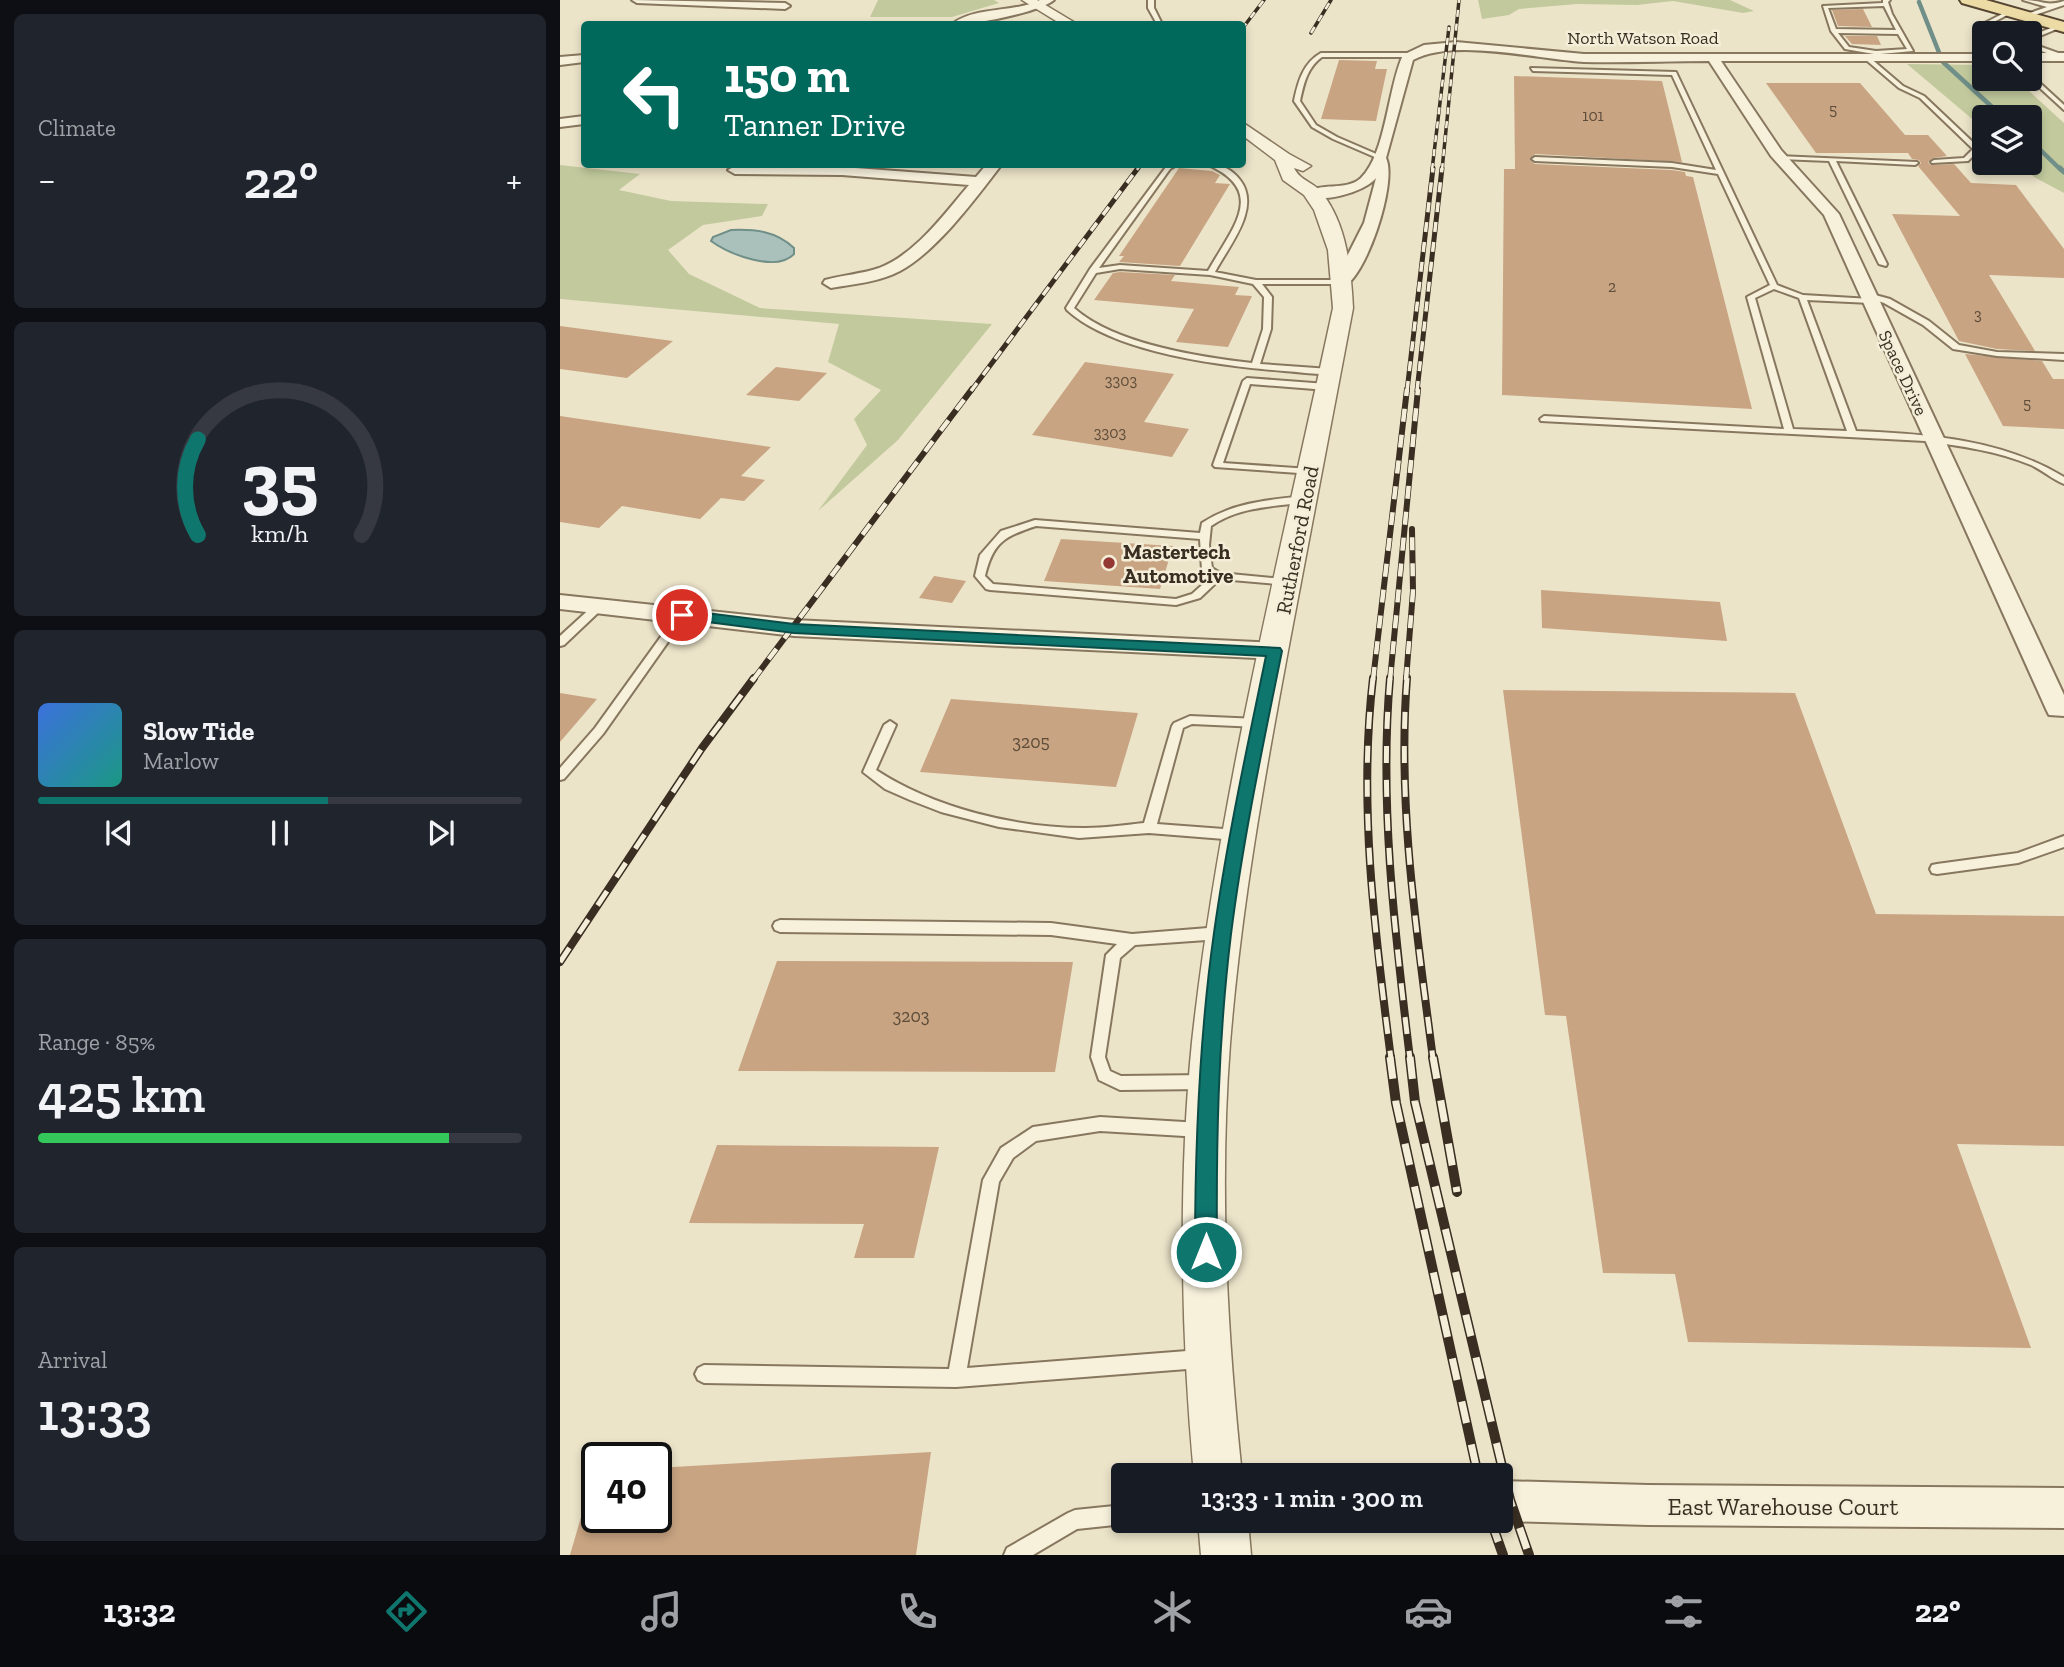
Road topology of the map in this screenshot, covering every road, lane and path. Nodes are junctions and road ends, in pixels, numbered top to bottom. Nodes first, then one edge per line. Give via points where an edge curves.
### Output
1 (637, 0) edge
2 (799, 0) edge
3 (1151, 0) edge
4 (1968, 0) edge
5 (1038, 2) edge
6 (1887, 2) edge
7 (2064, 3) edge
8 (785, 6) junction
9 (2052, 7) junction
10 (2020, 9) edge
11 (754, 20) dead end
12 (968, 21) edge
13 (1066, 21) edge
14 (1158, 21) edge
15 (1993, 21) edge
16 (2063, 21) edge
17 (1834, 30) junction
18 (1899, 32) junction
19 (2042, 32) edge
20 (2042, 49) edge
21 (1409, 55) junction
22 (1874, 56) junction
23 (1972, 57) edge
24 (2042, 57) edge
25 (2064, 57) edge
26 (1713, 58) junction
27 (581, 59) edge
28 (560, 61) edge
29 (1533, 69) dead end
30 (2042, 87) edge
31 (2064, 108) edge
32 (581, 120) edge
33 (560, 123) edge
34 (1246, 131) edge
35 (1379, 156) junction
36 (1780, 157) junction
37 (1535, 159) dead end
38 (1832, 160) junction
39 (1934, 162) dead end
40 (1915, 163) dead end
41 (991, 168) edge
42 (1169, 168) edge
43 (1226, 168) edge
44 (735, 170) dead end
45 (1723, 173) junction
46 (979, 182) junction
47 (1320, 191) junction
48 (1379, 196) junction
49 (1883, 264) dead end
50 (1093, 271) junction
51 (1210, 273) junction
52 (1256, 282) junction
53 (1342, 282) junction
54 (831, 283) dead end
55 (1774, 286) junction
56 (1802, 297) junction
57 (1869, 298) junction
58 (2064, 357) edge
59 (1255, 366) junction
60 (1329, 379) junction
61 (1544, 419) dead end
62 (1789, 432) junction
63 (1853, 435) junction
64 (1934, 440) junction
65 (2064, 481) edge
66 (1307, 486) junction
67 (1204, 536) junction
68 (1218, 576) junction
69 (1288, 582) junction
70 (560, 602) edge
71 (598, 607) junction
72 (682, 615) junction
73 (560, 642) edge
74 (1275, 651) junction
75 (2055, 685) edge
76 (2061, 715) edge
77 (1260, 723) junction
78 (890, 725) dead end
79 (560, 776) edge
80 (1149, 828) junction
81 (1238, 835) junction
82 (2064, 841) edge
83 (1937, 869) dead end
84 (780, 926) dead end
85 (1223, 933) junction
86 (1132, 940) junction
87 (1209, 1082) junction
88 (1206, 1130) junction
89 (1207, 1358) junction
90 (704, 1374) dead end
91 (956, 1378) junction
92 (1218, 1463) edge
93 (1513, 1501) edge
94 (2064, 1508) edge
95 (1111, 1516) edge
96 (1224, 1533) edge
97 (1014, 1555) edge
98 (1226, 1555) edge

1 - 8 street
2 - 8 street
3 - 14 lane
4 - 10 main road
5 - 12 street
5 - 13 street
6 - 17 lane via 1825,7
6 - 18 lane
7 - 9 lane
8 - 11 street
9 - 10 lane
9 - 10 lane
9 - 16 lane
10 - 15 lane
10 - 16 main road
16 - 19 lane
17 - 18 lane
17 - 22 lane via 1847,48
18 - 22 lane via 1911,50
20 - 25 lane
21 - 26 street, North Watson Road via 1457,46 1571,58
21 - 35 street
21 - 35 lane via 1321,55 1309,62 1301,83 1297,102 1314,126
22 - 23 street, North Watson Road
22 - 26 street, North Watson Road
22 - 39 lane via 1901,88 1922,97 1978,149 1966,160
24 - 25 street
26 - 36 street, Space Drive
27 - 28 street
29 - 45 lane via 1674,73
30 - 31 lane
32 - 33 street
34 - 47 street, Rutherford Road via 1283,158 1287,176 1294,183
35 - 47 street via 1358,174
35 - 47 street via 1370,177 1359,186
35 - 48 street via 1385,175
36 - 38 lane
36 - 57 street, Space Drive via 1831,214
37 - 45 lane via 1672,165
38 - 40 lane
38 - 49 lane
41 - 46 street
42 - 50 lane
43 - 51 lane via 1241,186 1244,208
44 - 46 street via 842,171
45 - 55 lane
46 - 54 street via 895,267
47 - 48 street
47 - 53 street, Rutherford Road
48 - 53 street via 1364,246
50 - 51 lane via 1120,267
50 - 59 lane via 1070,308 1084,321 1157,350
51 - 52 lane
52 - 53 lane
52 - 59 lane via 1268,296 1267,329
53 - 60 street, Rutherford Road via 1343,308
55 - 56 lane
55 - 62 lane via 1751,297
56 - 57 lane
56 - 63 lane
57 - 58 lane via 1887,301 1956,347
57 - 64 street, Space Drive
59 - 60 lane
60 - 66 street, Rutherford Road
60 - 66 lane via 1247,381 1218,465
61 - 62 lane
62 - 63 lane
63 - 64 lane
64 - 65 lane via 2009,453
64 - 75 street, Space Drive
66 - 67 lane via 1222,512 1206,525
66 - 69 street, Rutherford Road
67 - 68 lane via 1207,570
67 - 68 lane via 1035,523 1005,533 985,555 980,576 990,587 1176,602 1196,596
68 - 69 lane
69 - 74 street, Rutherford Road
70 - 71 street
71 - 72 street
71 - 73 lane
72 - 74 street via 794,628
72 - 79 lane via 599,732
74 - 77 street, Rutherford Road
75 - 76 street, Space Drive
77 - 80 lane via 1190,720 1178,726
77 - 81 street, Rutherford Road
78 - 80 lane via 869,772 924,800 985,820 1080,833
80 - 81 lane
81 - 85 street, Rutherford Road
82 - 83 lane via 2006,861
84 - 86 lane via 1051,929
85 - 86 lane
85 - 87 street, Rutherford Road
86 - 87 lane via 1113,955 1098,1057 1104,1075 1120,1083
87 - 88 street, Rutherford Road
88 - 89 street, Rutherford Road
88 - 91 lane via 1100,1124 1033,1134 1007,1153 991,1180
89 - 91 lane
89 - 92 street, Rutherford Road
90 - 91 lane
93 - 94 street, East Warehouse Court
95 - 97 lane via 1075,1521
96 - 98 street

